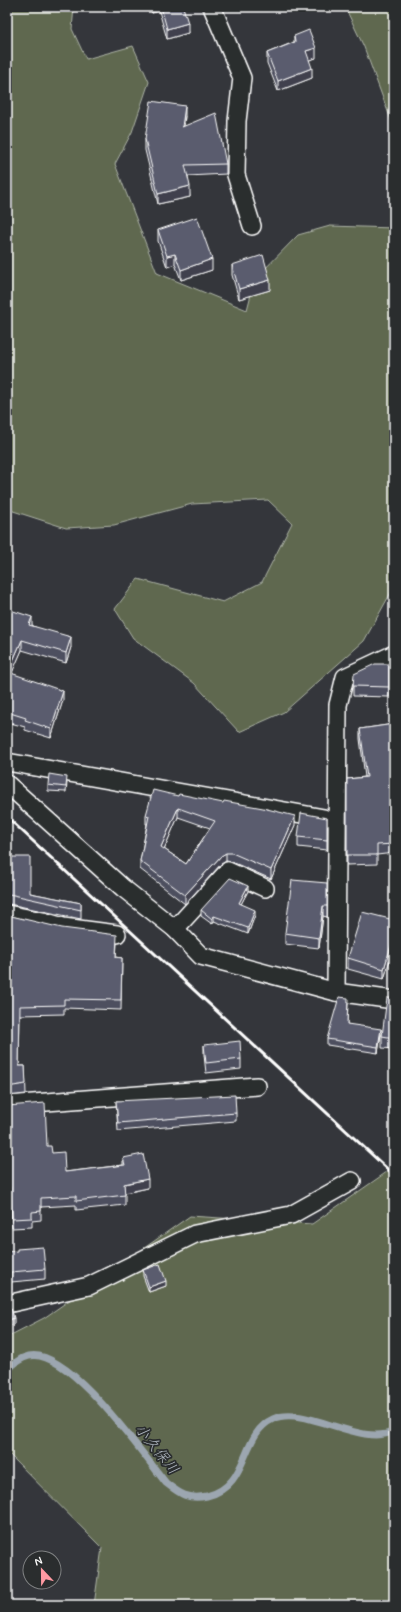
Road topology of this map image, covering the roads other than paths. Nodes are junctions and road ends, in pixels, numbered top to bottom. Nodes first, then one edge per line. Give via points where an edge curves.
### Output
1 (212, 7) edge
2 (252, 226) dead end
3 (394, 654) edge
4 (7, 762) edge
5 (7, 784) edge
6 (338, 820) junction
7 (265, 888) dead end
8 (7, 914) edge
9 (175, 929) junction
10 (117, 934) edge
11 (336, 992) junction
12 (394, 1000) edge
13 (257, 1086) dead end
14 (7, 1105) edge
15 (352, 1181) dead end
16 (7, 1304) edge

1 - 2 street via 242,78 237,121 236,175
3 - 6 street via 345,677 338,705
4 - 6 street
5 - 9 street via 123,888
6 - 11 street
7 - 9 street via 228,871
8 - 10 street via 63,927
9 - 11 street via 201,956
11 - 12 street
13 - 14 street
15 - 16 street via 291,1215 195,1234 88,1286

